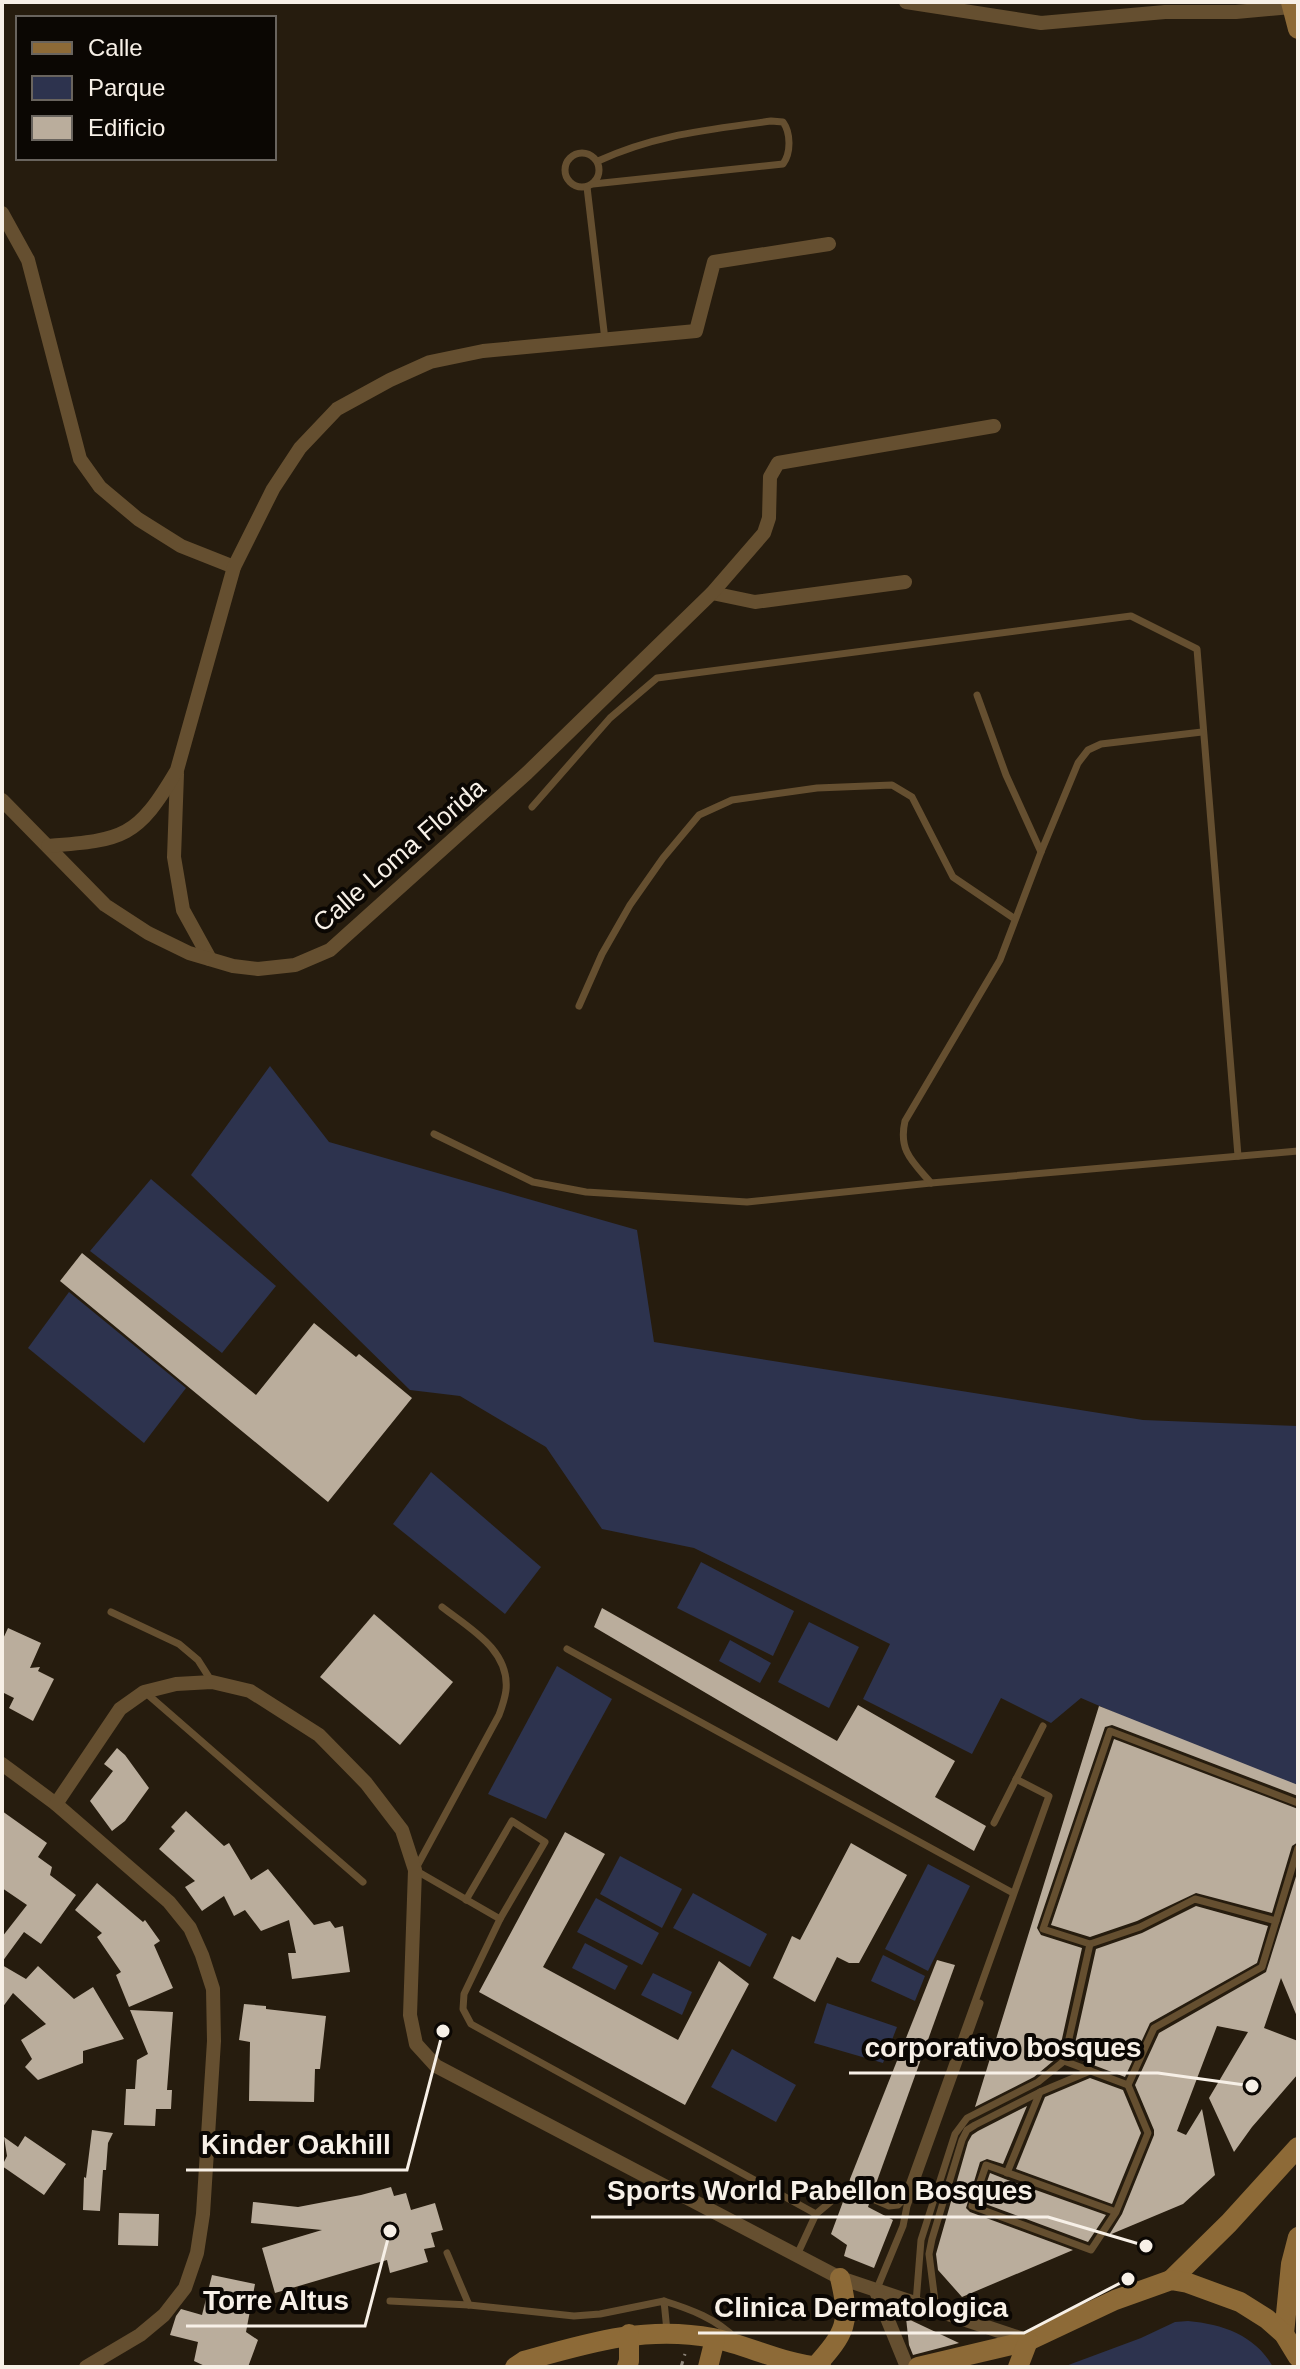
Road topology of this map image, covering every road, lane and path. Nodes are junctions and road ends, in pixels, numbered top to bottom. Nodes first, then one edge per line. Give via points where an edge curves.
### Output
1 (906, 2) edge
2 (1291, 4) edge
3 (1298, 29) edge
4 (598, 161) junction
5 (590, 185) junction
6 (2, 213) edge
7 (829, 244) dead end
8 (605, 340) junction
9 (994, 426) dead end
10 (234, 567) junction
11 (905, 582) dead end
12 (712, 593) junction
13 (977, 695) dead end
14 (1202, 732) junction
15 (177, 770) junction
16 (2, 800) edge
17 (532, 807) dead end
18 (48, 846) junction
19 (1041, 852) junction
20 (1015, 919) junction
21 (210, 959) junction
22 (579, 1006) dead end
23 (434, 1134) dead end
24 (1298, 1151) edge
25 (1238, 1156) junction
26 (931, 1183) junction
27 (442, 1607) dead end
28 (111, 1612) dead end
29 (567, 1649) dead end
30 (212, 1682) junction
31 (144, 1692) junction
32 (1043, 1726) dead end
33 (2, 1764) edge
34 (1016, 1779) junction
35 (1298, 1803) edge
36 (56, 1804) junction
37 (994, 1823) dead end
38 (1298, 1848) edge
39 (415, 1870) junction
40 (363, 1882) dead end
41 (1013, 1893) junction
42 (466, 1900) junction
43 (500, 1919) junction
44 (1276, 1921) junction
45 (1090, 1944) junction
46 (980, 2003) dead end
47 (1064, 2061) junction
48 (1090, 2071) junction
49 (1128, 2085) junction
50 (1040, 2092) junction
51 (1298, 2147) edge
52 (1007, 2173) junction
53 (1116, 2212) junction
54 (816, 2214) junction
55 (1298, 2237) edge
56 (447, 2253) dead end
57 (797, 2255) junction
58 (840, 2278) junction
59 (1171, 2280) junction
60 (876, 2291) junction
61 (390, 2301) dead end
62 (664, 2301) junction
63 (916, 2303) junction
64 (469, 2305) junction
65 (936, 2309) junction
66 (1298, 2312) edge
67 (629, 2334) junction
68 (667, 2334) junction
69 (1284, 2334) junction
70 (715, 2339) junction
71 (1028, 2341) junction
72 (743, 2347) junction
73 (1298, 2357) edge
74 (763, 2360) edge
75 (86, 2367) edge
76 (515, 2367) edge
77 (627, 2367) edge
78 (708, 2367) edge
79 (818, 2367) edge
80 (907, 2367) edge
81 (918, 2367) edge
82 (1018, 2367) edge

1 - 2 street via 1041,23
2 - 3 main road
4 - 5 lane via 600,173
4 - 5 lane via 585,152 570,156 564,170 572,184
4 - 5 lane via 676,134 771,121 788,128 789,156 783,164
5 - 8 lane
6 - 10 street via 28,260 80,459 100,487 138,519 181,546
7 - 8 street via 714,262 696,331
8 - 10 street via 483,351 430,362 337,409 286,469
9 - 12 street, Calle Loma Florida via 778,463 770,477 764,533
10 - 15 street
11 - 12 street via 755,602
12 - 21 street, Calle Loma Florida via 527,773 330,950 295,965 258,969
13 - 19 lane
14 - 17 lane via 1197,649 1131,616 657,678 610,718
14 - 19 lane via 1088,750
14 - 25 lane
15 - 18 street via 160,800 122,835
15 - 21 street via 174,857 183,910
16 - 18 street, Calle Loma Florida
18 - 21 street, Calle Loma Florida via 105,905 148,933
19 - 20 lane
20 - 22 lane via 953,877 912,797 892,785 817,788 732,800 699,815 663,858 602,954
20 - 26 lane via 1000,960 905,1121 903,1143 909,1158
23 - 26 lane via 533,1182 586,1192 747,1202
24 - 25 lane
25 - 26 lane
27 - 39 lane via 490,1645 502,1664 506,1689 499,1715
28 - 30 lane via 179,1644
29 - 41 lane
30 - 31 street
30 - 39 street via 250,1691 319,1735 402,1830
31 - 36 street via 120,1709
31 - 40 lane
32 - 34 lane
33 - 36 street
34 - 37 lane
34 - 41 lane via 1049,1796
35 - 45 lane via 1110,1731 1043,1929
36 - 75 street via 169,1902 190,1928 213,1989 214,2041 197,2253 185,2288 164,2315
38 - 44 lane
39 - 42 lane
39 - 57 street via 410,2015 416,2044 436,2066
41 - 54 lane via 904,2199 889,2206 849,2190
42 - 43 lane
42 - 43 lane via 512,1821 545,1842
43 - 54 lane via 464,1994 463,2009 471,2024
44 - 45 lane via 1195,1899 1140,1927
44 - 49 lane via 1262,1967 1154,2028
45 - 47 lane
46 - 60 lane
47 - 48 lane
47 - 63 lane via 1038,2082 961,2124 921,2240
48 - 49 lane
48 - 50 lane
49 - 53 lane via 1148,2133
50 - 52 lane
50 - 65 lane via 975,2125 962,2140 929,2254
51 - 59 main road
52 - 53 lane
52 - 53 lane via 986,2165 972,2206 1091,2250
54 - 57 lane
55 - 69 main road
56 - 64 lane
57 - 58 street
58 - 60 street
58 - 79 main road via 846,2324
59 - 69 main road via 1240,2302
59 - 71 main road
60 - 63 street
60 - 80 street
61 - 64 lane
62 - 64 lane via 574,2316
62 - 68 lane
62 - 72 lane via 726,2328
63 - 65 street
65 - 71 street
66 - 69 lane
67 - 68 main road
67 - 76 main road
67 - 77 main road
68 - 70 main road
69 - 73 main road
70 - 72 main road
70 - 78 main road
71 - 81 main road
71 - 82 main road
72 - 74 main road
74 - 79 main road

